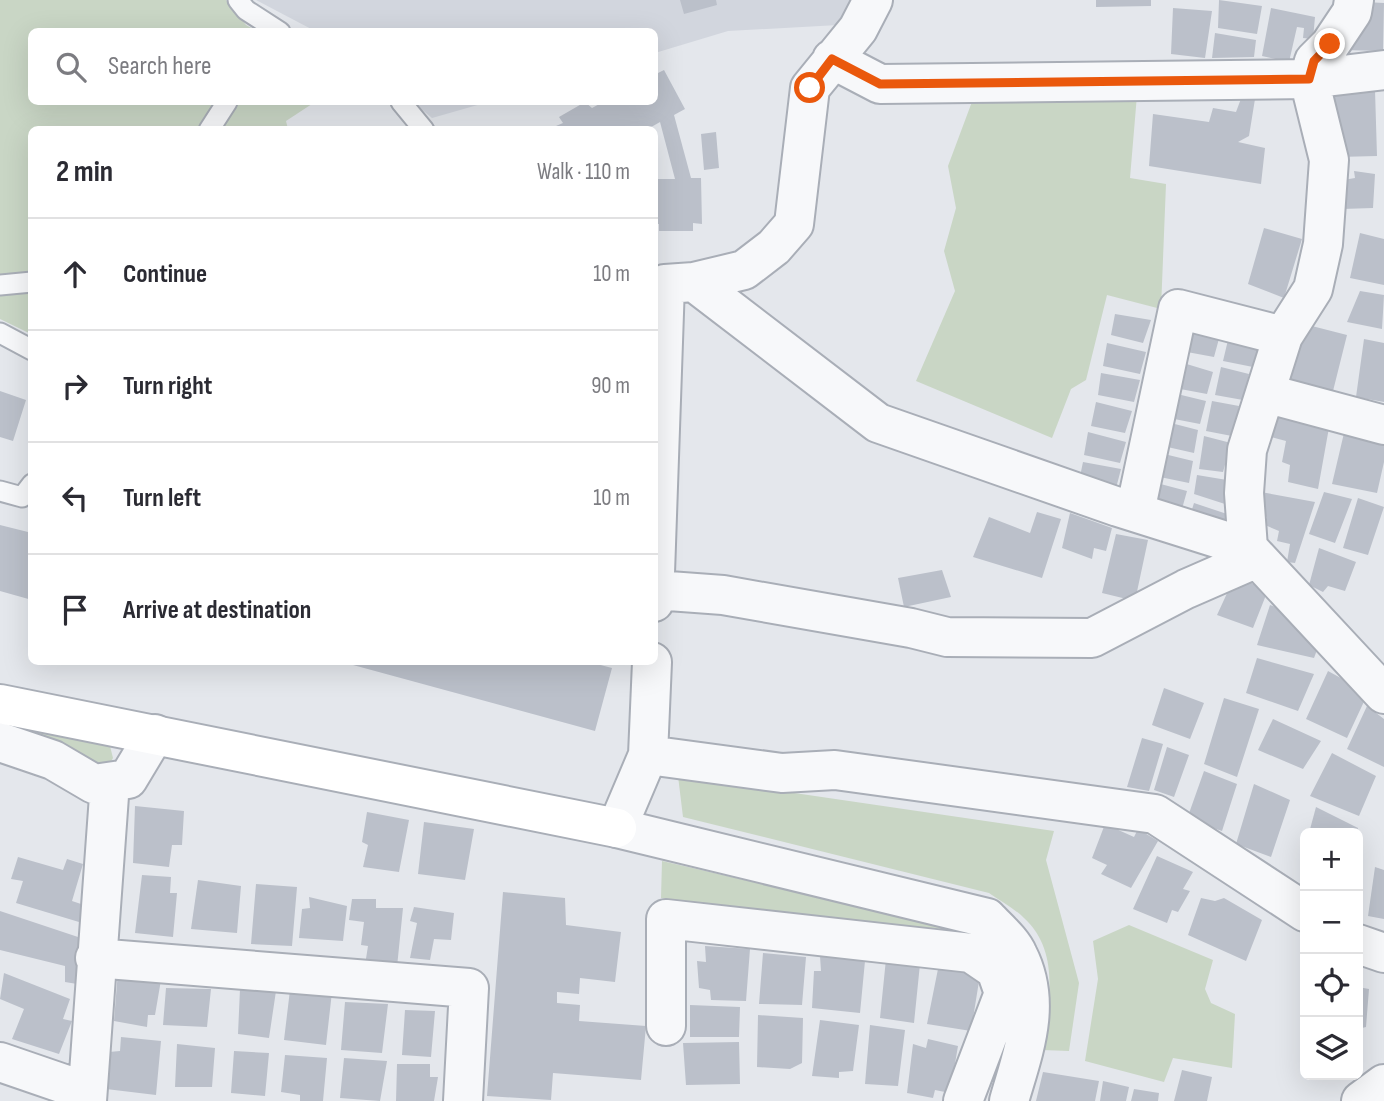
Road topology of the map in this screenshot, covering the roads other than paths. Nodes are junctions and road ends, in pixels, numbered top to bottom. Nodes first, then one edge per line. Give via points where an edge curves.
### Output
1 (238, 0) edge
2 (873, 0) edge
3 (1354, 0) edge
4 (274, 28) edge
5 (832, 59) junction
6 (1384, 70) edge
7 (1309, 79) junction
8 (225, 105) edge
9 (403, 105) edge
10 (212, 126) edge
11 (421, 126) edge
12 (28, 282) edge
13 (671, 283) edge
14 (0, 285) edge
15 (0, 333) edge
16 (1283, 336) junction
17 (28, 348) edge
18 (1265, 393) junction
19 (1384, 425) edge
20 (28, 489) edge
21 (0, 491) edge
22 (1135, 512) junction
23 (658, 532) edge
24 (1253, 553) junction
25 (658, 590) edge
26 (652, 665) edge
27 (1384, 694) edge
28 (0, 704) edge
29 (155, 734) junction
30 (0, 742) edge
31 (648, 755) junction
32 (110, 782) junction
33 (617, 828) junction
34 (1300, 909) edge
35 (1363, 946) edge
36 (1384, 953) edge
37 (95, 957) junction
38 (666, 1026) dead end
39 (0, 1062) edge
40 (1384, 1084) edge
41 (86, 1101) edge
42 (463, 1101) edge
43 (963, 1101) edge
44 (1009, 1101) edge
45 (1361, 1101) edge

1 - 4 lane
2 - 5 street via 858,29
3 - 7 street via 1352,12 1314,61
5 - 7 street via 880,84
5 - 13 street via 810,88 794,224 744,270
6 - 7 street
7 - 16 street via 1329,160 1324,244 1313,289
8 - 10 lane
9 - 11 lane
12 - 14 lane
13 - 22 street via 878,423
13 - 23 street
15 - 17 lane
16 - 18 street
16 - 22 street via 1178,309
18 - 19 street
18 - 24 street via 1247,450 1244,493
20 - 21 lane via 22,497
22 - 24 street
24 - 25 street via 1091,638 947,637 723,595
24 - 27 street
26 - 31 street
28 - 29 street
29 - 32 street via 128,779
29 - 33 street
30 - 32 street via 53,760 94,783
31 - 33 street
31 - 34 street via 782,773 835,770 1155,814
32 - 37 street
33 - 44 street via 986,918 1018,953 1031,988 1031,1025
35 - 36 street
37 - 41 street
37 - 42 street via 468,988
38 - 43 street via 666,919 971,953 996,970 1004,993
39 - 41 street via 67,1085
40 - 45 street

